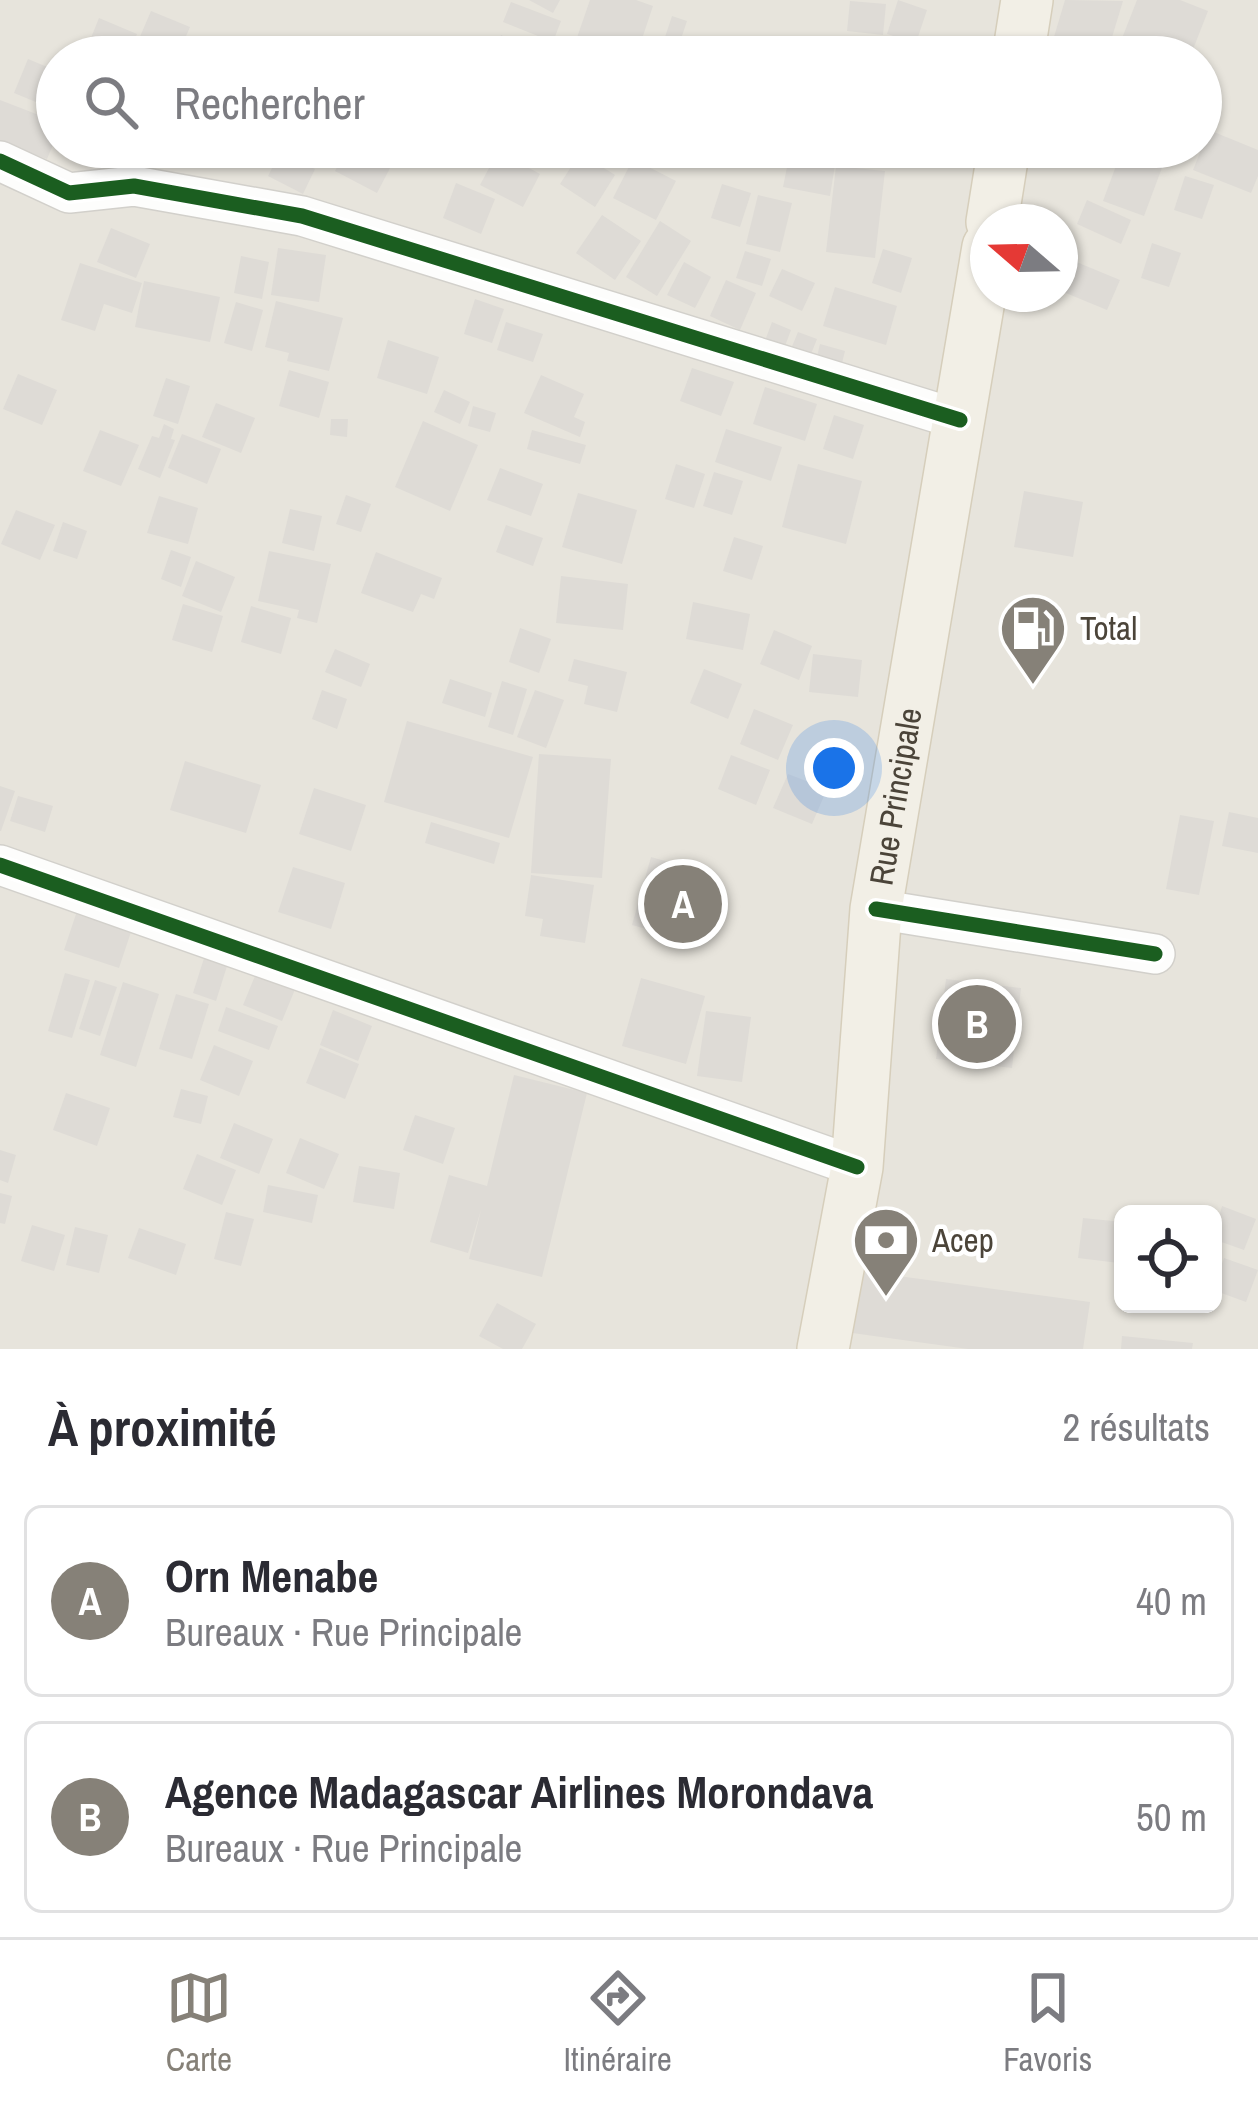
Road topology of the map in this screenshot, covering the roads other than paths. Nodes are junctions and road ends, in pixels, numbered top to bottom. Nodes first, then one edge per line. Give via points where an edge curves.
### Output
1 (1027, 0) edge
2 (1021, 36) edge
3 (0, 161) edge
4 (1001, 168) edge
5 (995, 204) edge
6 (977, 312) edge
7 (960, 420) junction
8 (0, 865) edge
9 (877, 909) junction
10 (1156, 954) dead end
11 (857, 1167) junction
12 (823, 1349) edge

1 - 2 main road
3 - 7 street via 69,193 134,186 302,216
4 - 5 main road
6 - 7 main road, Rue Principale
7 - 9 main road, Rue Principale
8 - 11 street
9 - 10 street
9 - 11 main road, Rue Principale
11 - 12 main road, Rue Principale

